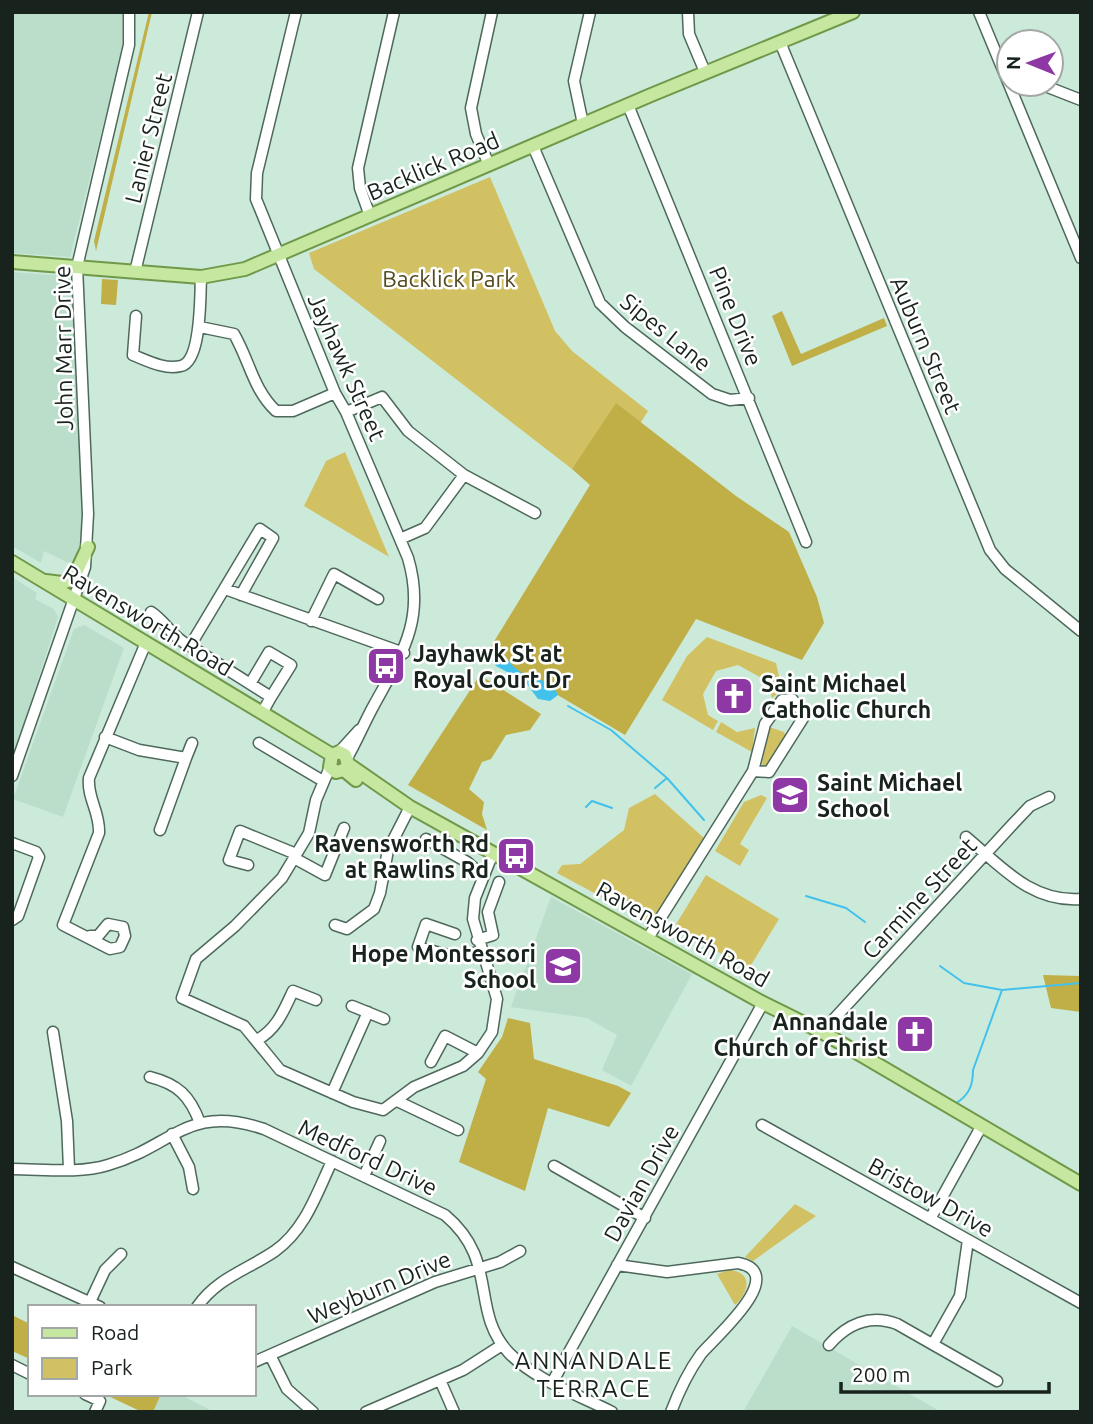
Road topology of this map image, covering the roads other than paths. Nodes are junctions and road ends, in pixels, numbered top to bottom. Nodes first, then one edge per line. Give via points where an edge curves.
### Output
1 (129, 12) edge
2 (198, 12) edge
3 (296, 12) edge
4 (394, 12) edge
5 (492, 12) edge
6 (590, 12) edge
7 (688, 12) edge
8 (853, 12) edge
9 (979, 12) edge
10 (780, 42) junction
11 (995, 49) edge
12 (705, 72) junction
13 (1016, 98) edge
14 (628, 105) junction
15 (583, 124) junction
16 (533, 146) junction
17 (489, 165) junction
18 (370, 216) junction
19 (278, 256) junction
20 (1081, 258) edge
21 (12, 262) edge
22 (77, 267) junction
23 (135, 272) junction
24 (201, 277) junction
25 (135, 316) dead end
26 (200, 327) junction
27 (335, 394) junction
28 (749, 398) junction
29 (346, 412) junction
30 (464, 475) junction
31 (535, 513) dead end
32 (400, 539) junction
33 (806, 542) dead end
34 (88, 547) junction
35 (12, 562) edge
36 (41, 580) junction
37 (225, 589) junction
38 (241, 595) junction
39 (378, 599) dead end
40 (75, 602) junction
41 (151, 612) dead end
42 (311, 621) junction
43 (1081, 631) edge
44 (145, 645) junction
45 (190, 646) junction
46 (404, 653) junction
47 (250, 684) junction
48 (271, 697) junction
49 (262, 713) junction
50 (105, 737) junction
51 (192, 743) dead end
52 (259, 743) dead end
53 (186, 758) junction
54 (338, 763) junction
55 (753, 771) junction
56 (12, 776) edge
57 (323, 781) junction
58 (1049, 797) dead end
59 (410, 807) junction
60 (344, 828) dead end
61 (160, 830) dead end
62 (966, 837) dead end
63 (426, 839) dead end
64 (12, 843) edge
65 (493, 853) junction
66 (986, 854) junction
67 (295, 856) junction
68 (248, 865) dead end
69 (483, 876) junction
70 (499, 883) dead end
71 (1081, 899) edge
72 (12, 920) edge
73 (335, 925) dead end
74 (455, 934) dead end
75 (90, 936) dead end
76 (648, 938) junction
77 (477, 940) junction
78 (482, 951) junction
79 (316, 1000) dead end
80 (763, 1003) junction
81 (352, 1006) dead end
82 (368, 1012) junction
83 (384, 1019) dead end
84 (53, 1032) dead end
85 (822, 1032) junction
86 (257, 1040) junction
87 (478, 1053) junction
88 (431, 1062) dead end
89 (150, 1077) dead end
90 (332, 1093) junction
91 (397, 1101) junction
92 (200, 1123) junction
93 (762, 1125) dead end
94 (981, 1127) junction
95 (458, 1130) dead end
96 (172, 1134) junction
97 (380, 1141) dead end
98 (332, 1161) junction
99 (554, 1166) dead end
100 (69, 1169) junction
101 (12, 1170) edge
102 (364, 1176) junction
103 (1081, 1184) edge
104 (193, 1189) dead end
105 (645, 1218) junction
106 (930, 1219) junction
107 (968, 1240) junction
108 (520, 1251) dead end
109 (121, 1255) dead end
110 (617, 1265) junction
111 (481, 1266) junction
112 (12, 1267) edge
113 (1081, 1303) edge
114 (95, 1304) edge
115 (199, 1305) edge
116 (933, 1344) junction
117 (502, 1345) junction
118 (829, 1345) dead end
119 (271, 1357) junction
120 (256, 1361) edge
121 (12, 1365) edge
122 (28, 1373) edge
123 (440, 1380) junction
124 (553, 1381) junction
125 (997, 1381) dead end
126 (89, 1396) edge
127 (308, 1411) edge
128 (94, 1412) edge
129 (366, 1412) edge
130 (454, 1412) edge
131 (612, 1412) edge
132 (671, 1412) edge

1 - 22 street, John Marr Drive via 129,45
2 - 23 street, Lanier Street
3 - 19 street, Jayhawk Street via 256,182 259,211
4 - 18 street via 358,167
5 - 17 street via 471,108
6 - 15 street via 574,81
7 - 12 street via 689,34
8 - 10 main road, Backlick Road
9 - 11 street
10 - 12 main road, Backlick Road
10 - 43 street, Auburn Street via 986,543 1005,569
12 - 14 main road, Backlick Road
13 - 20 street
14 - 15 main road, Backlick Road
14 - 28 street, Pine Drive
15 - 16 main road, Backlick Road
16 - 17 main road, Backlick Road
16 - 28 street, Sipes Lane via 592,289 608,311 712,394 730,400
17 - 18 main road, Backlick Road
18 - 19 main road, Backlick Road
19 - 24 main road, Backlick Road via 239,271
19 - 27 street, Jayhawk Street
21 - 22 main road, Backlick Road
22 - 23 main road, Backlick Road
22 - 34 street, John Marr Drive
23 - 24 main road, Backlick Road
24 - 26 street
25 - 26 street via 133,355 158,365 188,362
26 - 27 street via 234,334 260,396 275,411 293,411
27 - 29 street, Jayhawk Street
28 - 33 street, Pine Drive
29 - 30 street via 382,397 408,431
29 - 32 street, Jayhawk Street
30 - 31 street
30 - 32 street via 425,528
32 - 46 street, Jayhawk Street via 410,567 414,603
34 - 36 main road via 72,579 62,583
34 - 40 street, John Marr Drive
35 - 36 main road, Ravensworth Road
36 - 40 main road, Ravensworth Road
37 - 38 street
37 - 38 street via 260,529 273,538
37 - 45 street
38 - 42 street
39 - 42 street via 334,575
40 - 44 main road, Ravensworth Road
40 - 56 street, John Marr Drive
41 - 45 street via 168,623 178,641
42 - 46 street
44 - 49 main road, Ravensworth Road
44 - 50 street
45 - 47 street
46 - 54 street, Jayhawk Street
47 - 48 street
47 - 48 street via 269,652 291,665
48 - 49 street
49 - 54 main road, Ravensworth Road
50 - 53 street via 139,750
50 - 75 street via 89,786 100,820 99,833 64,925
51 - 53 street
52 - 57 street
53 - 61 street
54 - 57 street, Jayhawk Street
54 - 59 main road, Ravensworth Road via 387,798
55 - 55 street via 769,772 804,715 792,699 782,700 769,716
55 - 76 street
57 - 67 street, Jayhawk Street via 309,833
58 - 66 street, Carmine Street via 1030,806
59 - 65 main road, Ravensworth Road
59 - 73 street via 388,850 374,909 347,929
60 - 67 street via 325,875
62 - 66 street
63 - 69 street
64 - 72 street via 36,852 38,858 18,916
65 - 69 street
65 - 76 main road, Ravensworth Road
66 - 71 street via 1035,892
66 - 85 street, Carmine Street
67 - 68 street via 240,831 229,860
67 - 86 street, Jayhawk Street via 257,906 196,959 182,998 244,1026
69 - 77 street via 473,907
70 - 77 street via 488,912 493,935
74 - 78 street via 426,924 418,947 455,957
76 - 80 main road, Ravensworth Road
77 - 78 street
78 - 87 street via 497,1006 492,1032
79 - 86 street via 293,990 282,1015 268,1034
80 - 85 main road, Ravensworth Road
80 - 105 street, Davian Drive
81 - 82 street
82 - 83 street
82 - 90 street
84 - 100 street via 67,1121
85 - 94 main road, Ravensworth Road
86 - 90 street via 280,1070
87 - 88 street via 445,1036
87 - 91 street via 463,1066 414,1087
89 - 92 street via 183,1092
90 - 91 street via 383,1110
91 - 95 street
92 - 96 street, Medford Drive
92 - 98 street, Medford Drive via 245,1123
93 - 106 street, Bristow Drive
94 - 103 main road, Ravensworth Road
94 - 106 street
96 - 100 street, Medford Drive via 117,1163
96 - 104 street via 189,1167
97 - 102 street
98 - 102 street, Medford Drive
98 - 115 street via 306,1216 290,1237 225,1278
99 - 105 street
100 - 101 street, Medford Drive
102 - 111 street, Medford Drive via 445,1215 470,1242
105 - 110 street, Davian Drive
106 - 107 street, Bristow Drive
107 - 113 street, Bristow Drive
107 - 116 street via 960,1296
108 - 111 street, Weyburn Drive
109 - 114 street via 105,1270
110 - 124 street, Davian Drive
110 - 132 street via 667,1272 738,1263 755,1275 748,1302 704,1350
111 - 117 street, Medford Drive via 489,1316
111 - 119 street, Weyburn Drive via 348,1319
112 - 114 street
116 - 118 street via 897,1325 871,1320 845,1329
116 - 125 street
117 - 123 street
117 - 124 street, Medford Drive via 521,1363
119 - 120 street, Weyburn Drive
119 - 127 street via 287,1389
121 - 122 street
123 - 129 street
123 - 130 street
124 - 131 street, Medford Drive
126 - 128 street via 100,1401

